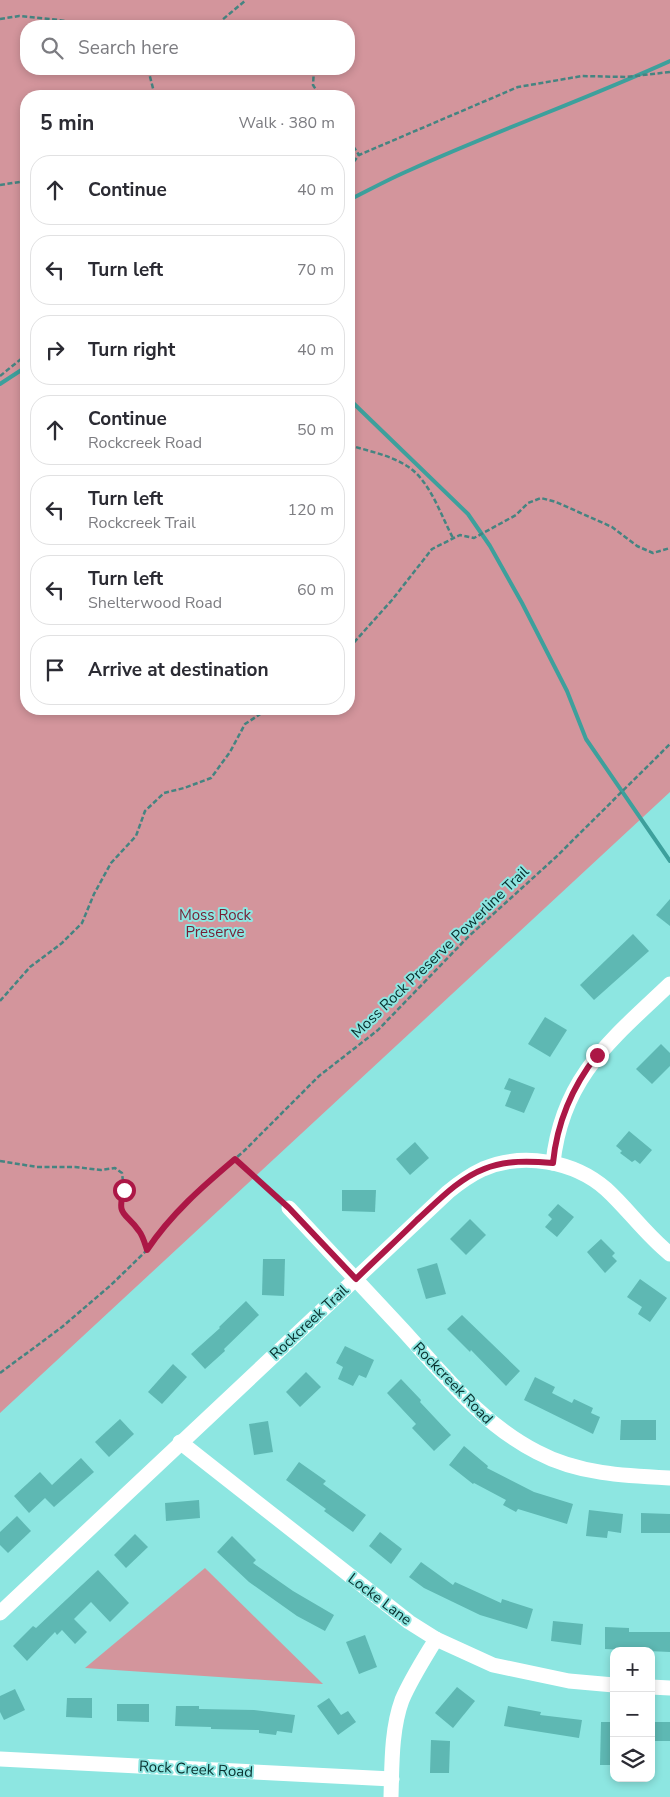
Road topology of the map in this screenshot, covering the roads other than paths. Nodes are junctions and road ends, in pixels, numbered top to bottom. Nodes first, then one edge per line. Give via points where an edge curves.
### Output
1 (670, 984) edge
2 (553, 1163) junction
3 (289, 1208) road end
4 (670, 1254) edge
5 (356, 1279) junction
6 (180, 1442) junction
7 (666, 1478) edge
8 (0, 1613) edge
9 (436, 1639) junction
10 (610, 1685) edge
11 (655, 1686) edge
12 (670, 1688) edge
13 (0, 1759) edge
14 (392, 1779) junction
15 (391, 1797) edge

1 - 2 street via 607,1044 588,1067 569,1100
2 - 4 street, Rockcreek Trail via 566,1166 606,1189
2 - 5 street, Rockcreek Trail via 507,1163 485,1168 467,1178
3 - 5 street, Rockcreek Road
5 - 6 street, Rockcreek Trail
5 - 7 street, Rockcreek Road via 464,1397 516,1440 538,1453 598,1473
6 - 8 street, Rockcreek Trail
6 - 9 street, Locke Lane via 409,1622
9 - 10 street, Locke Lane via 493,1665 569,1681
9 - 14 street via 402,1702
11 - 12 street
13 - 14 street, Rock Creek Road
14 - 15 street

